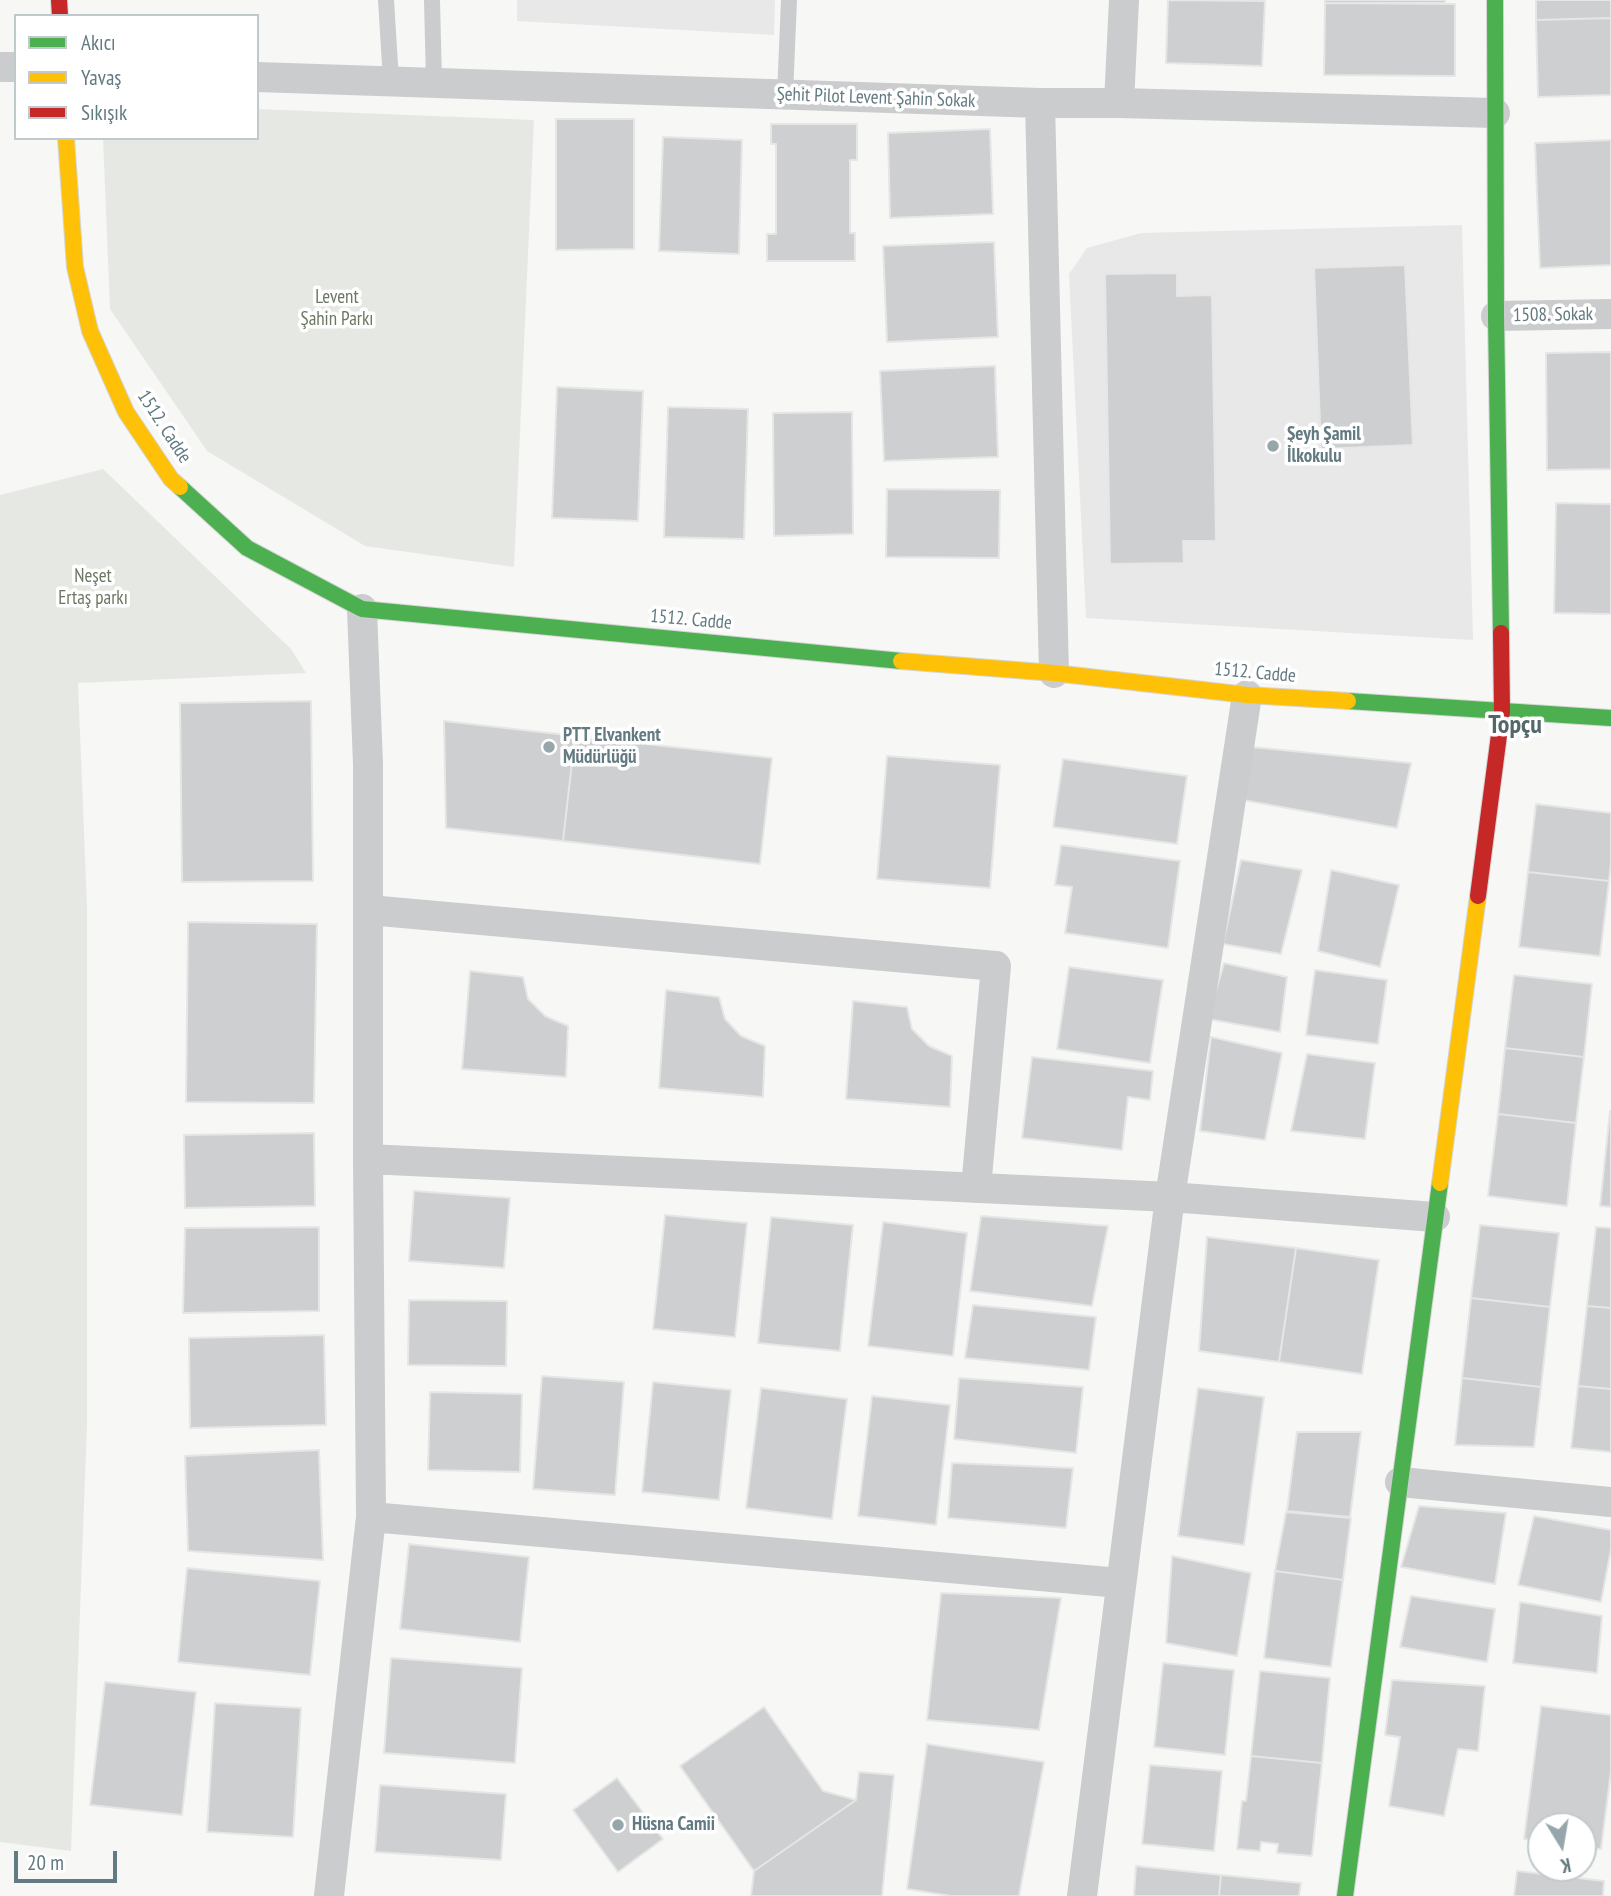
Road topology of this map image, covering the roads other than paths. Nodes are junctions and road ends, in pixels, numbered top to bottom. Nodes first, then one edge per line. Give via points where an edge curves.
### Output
1 (386, 0) edge
2 (432, 0) edge
3 (789, 0) edge
4 (1124, 0) edge
5 (1495, 0) edge
6 (259, 76) edge
7 (391, 81) junction
8 (434, 82) junction
9 (785, 95) junction
10 (1040, 103) junction
11 (1119, 103) junction
12 (1495, 113) junction
13 (66, 140) edge
14 (1611, 314) edge
15 (1496, 316) junction
16 (362, 609) junction
17 (1054, 673) junction
18 (1248, 695) junction
19 (1502, 712) junction
20 (1611, 718) edge
21 (369, 910) junction
22 (368, 1159) junction
23 (976, 1188) junction
24 (1170, 1197) junction
25 (1435, 1217) junction
26 (1400, 1482) junction
27 (1611, 1502) edge
28 (371, 1517) junction
29 (1120, 1583) junction
30 (329, 1896) edge
31 (1082, 1896) edge
32 (1345, 1896) edge

1 - 7 lane
2 - 8 lane
3 - 9 lane
4 - 11 street
5 - 12 street
6 - 7 street, Şehit Pilot Levent Şahin Sokak
7 - 8 street, Şehit Pilot Levent Şahin Sokak
8 - 9 street, Şehit Pilot Levent Şahin Sokak
9 - 10 street, Şehit Pilot Levent Şahin Sokak
10 - 11 street, Şehit Pilot Levent Şahin Sokak
10 - 17 street
11 - 12 street, Şehit Pilot Levent Şahin Sokak
12 - 15 street
13 - 16 street, 1512. Cadde via 75,267 90,331 126,412 171,479 247,548
14 - 15 street, 1508. Sokak
15 - 19 street
16 - 17 street, 1512. Cadde
16 - 21 street
17 - 18 street, 1512. Cadde
18 - 19 street, 1512. Cadde
18 - 24 street
19 - 20 street, 1512. Cadde
19 - 25 street
21 - 22 street
21 - 23 street via 996,966
22 - 23 street
22 - 28 street
23 - 24 street
24 - 25 street
24 - 29 street
25 - 26 street
26 - 27 street
26 - 32 street
28 - 29 street
28 - 30 street
29 - 31 street

